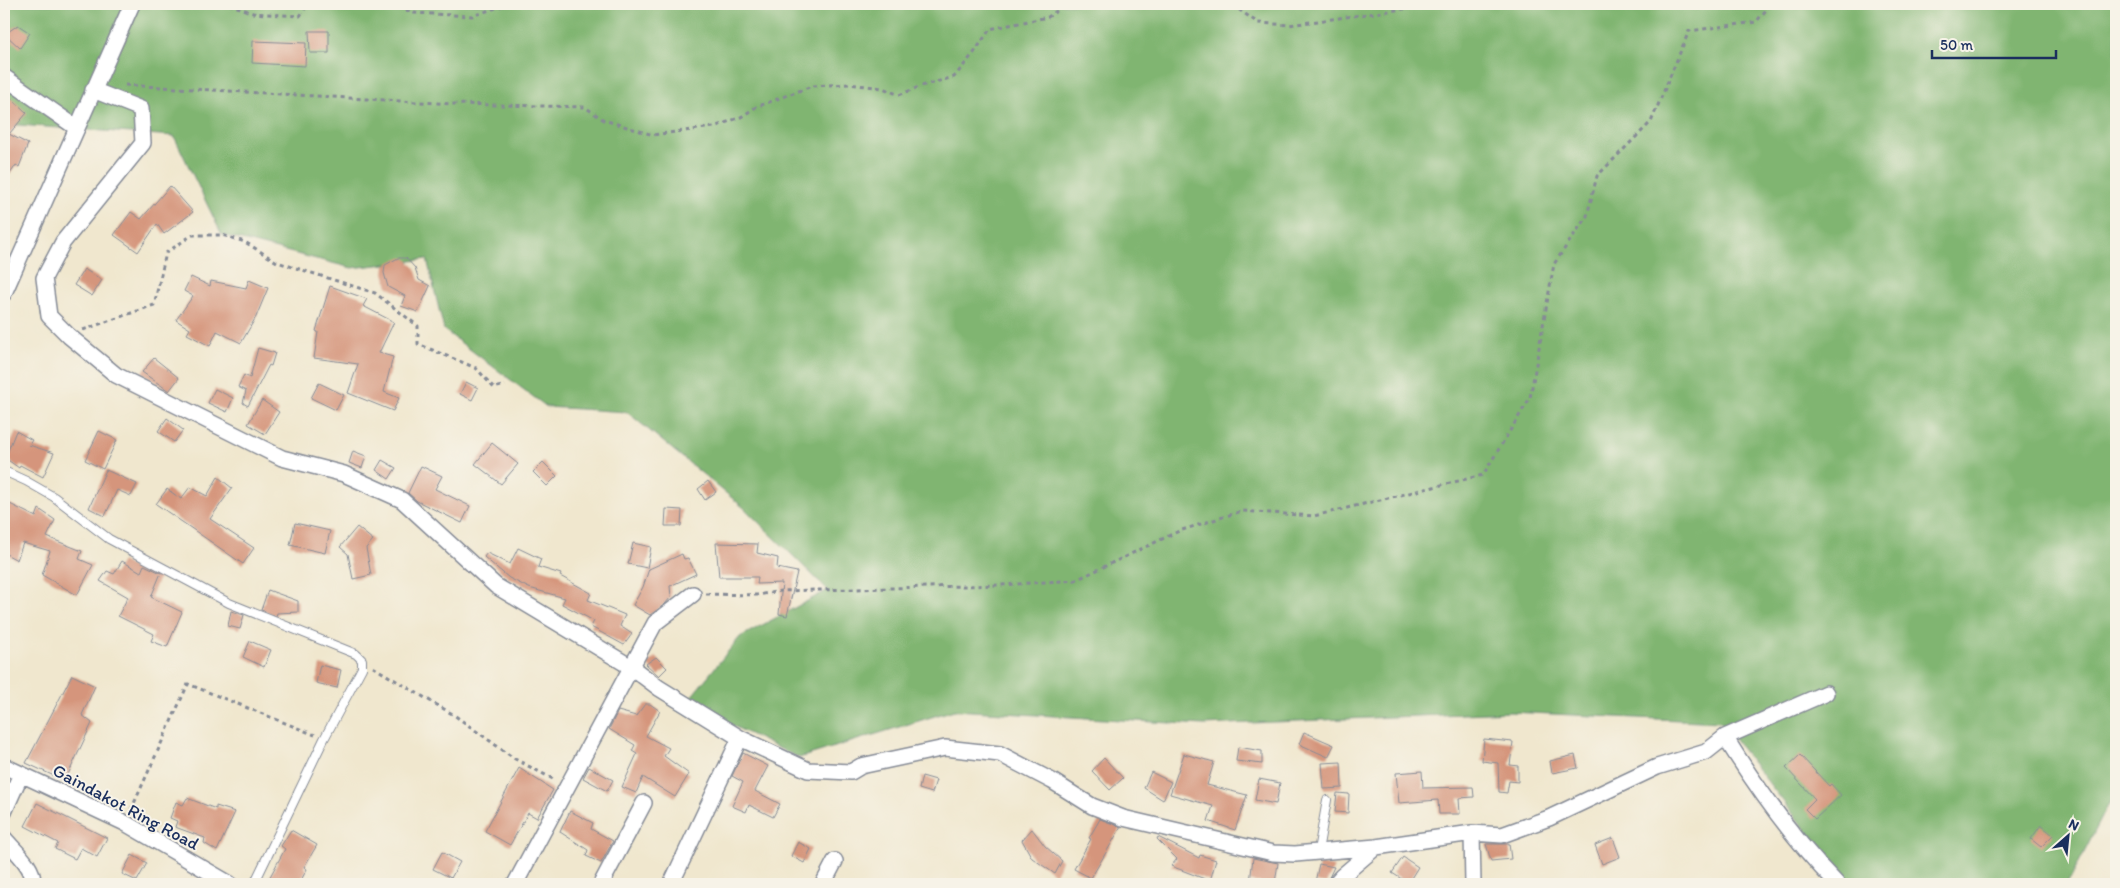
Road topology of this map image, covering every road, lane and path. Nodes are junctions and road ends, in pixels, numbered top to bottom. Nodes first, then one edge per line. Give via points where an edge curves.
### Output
1 (132, 4) edge
2 (229, 4) edge
3 (308, 4) edge
4 (391, 4) edge
5 (508, 4) edge
6 (1097, 4) edge
7 (1176, 4) edge
8 (1200, 4) edge
9 (1224, 4) edge
10 (1439, 4) edge
11 (1771, 4) edge
12 (4, 77) edge
13 (95, 87) junction
14 (77, 128) junction
15 (4, 292) edge
16 (69, 336) junction
17 (505, 385) dead end
18 (4, 471) edge
19 (693, 594) joint
20 (362, 660) junction
21 (631, 667) junction
22 (1826, 693) dead end
23 (1726, 737) junction
24 (740, 738) junction
25 (324, 739) junction
26 (4, 766) edge
27 (20, 774) junction
28 (567, 786) junction
29 (1327, 800) dead end
30 (644, 803) dead end
31 (4, 812) edge
32 (125, 823) junction
33 (1472, 833) junction
34 (4, 838) edge
35 (1376, 847) junction
36 (1318, 851) junction
37 (835, 860) dead end
38 (32, 884) edge
39 (230, 884) edge
40 (254, 884) edge
41 (515, 884) edge
42 (601, 884) edge
43 (671, 884) edge
44 (823, 884) edge
45 (1335, 884) edge
46 (1473, 884) edge
47 (1837, 884) edge

1 - 13 street
2 - 3 path via 253,13 300,16
4 - 5 path via 413,13 472,16
6 - 13 path via 1064,6 1048,17 990,29 954,77 899,95 883,88 849,84 812,86 714,127 653,136 604,120 585,107
7 - 8 path
9 - 10 path via 1234,6 1258,23 1289,25
11 - 19 path via 1756,22 1689,31 1651,122 1597,176 1587,216 1554,264 1530,398 1483,475 1314,516 1242,511 1179,531 1076,580 781,591 757,595
12 - 14 street
13 - 14 street
13 - 16 street via 141,109 143,142 63,242 44,278 49,316
14 - 15 street
16 - 17 path via 154,305 166,253 192,235 222,235 245,242 277,262 375,293 418,326 418,344 476,368 494,388
16 - 21 street via 116,375 282,458 344,474 402,500 496,586
18 - 20 lane via 54,497 109,538 229,603 356,654
19 - 21 street via 655,623
20 - 25 lane via 362,668
20 - 28 path via 454,715 515,759
21 - 24 street via 658,688
21 - 28 street
22 - 23 street
23 - 33 street via 1706,752 1657,767 1525,827 1502,835
23 - 47 street via 1755,785
24 - 36 street via 808,770 851,772 861,766 945,748 1000,754 1092,806 1123,818 1273,853
24 - 43 street
25 - 32 path via 188,684
25 - 40 lane
26 - 27 street, Gaindakot Ring Road
27 - 31 street
27 - 32 street, Gaindakot Ring Road
28 - 41 street
29 - 36 lane
30 - 42 street
32 - 39 street, Gaindakot Ring Road
33 - 35 street
33 - 46 street
34 - 38 street via 31,871
35 - 36 street
35 - 45 street
37 - 44 street

